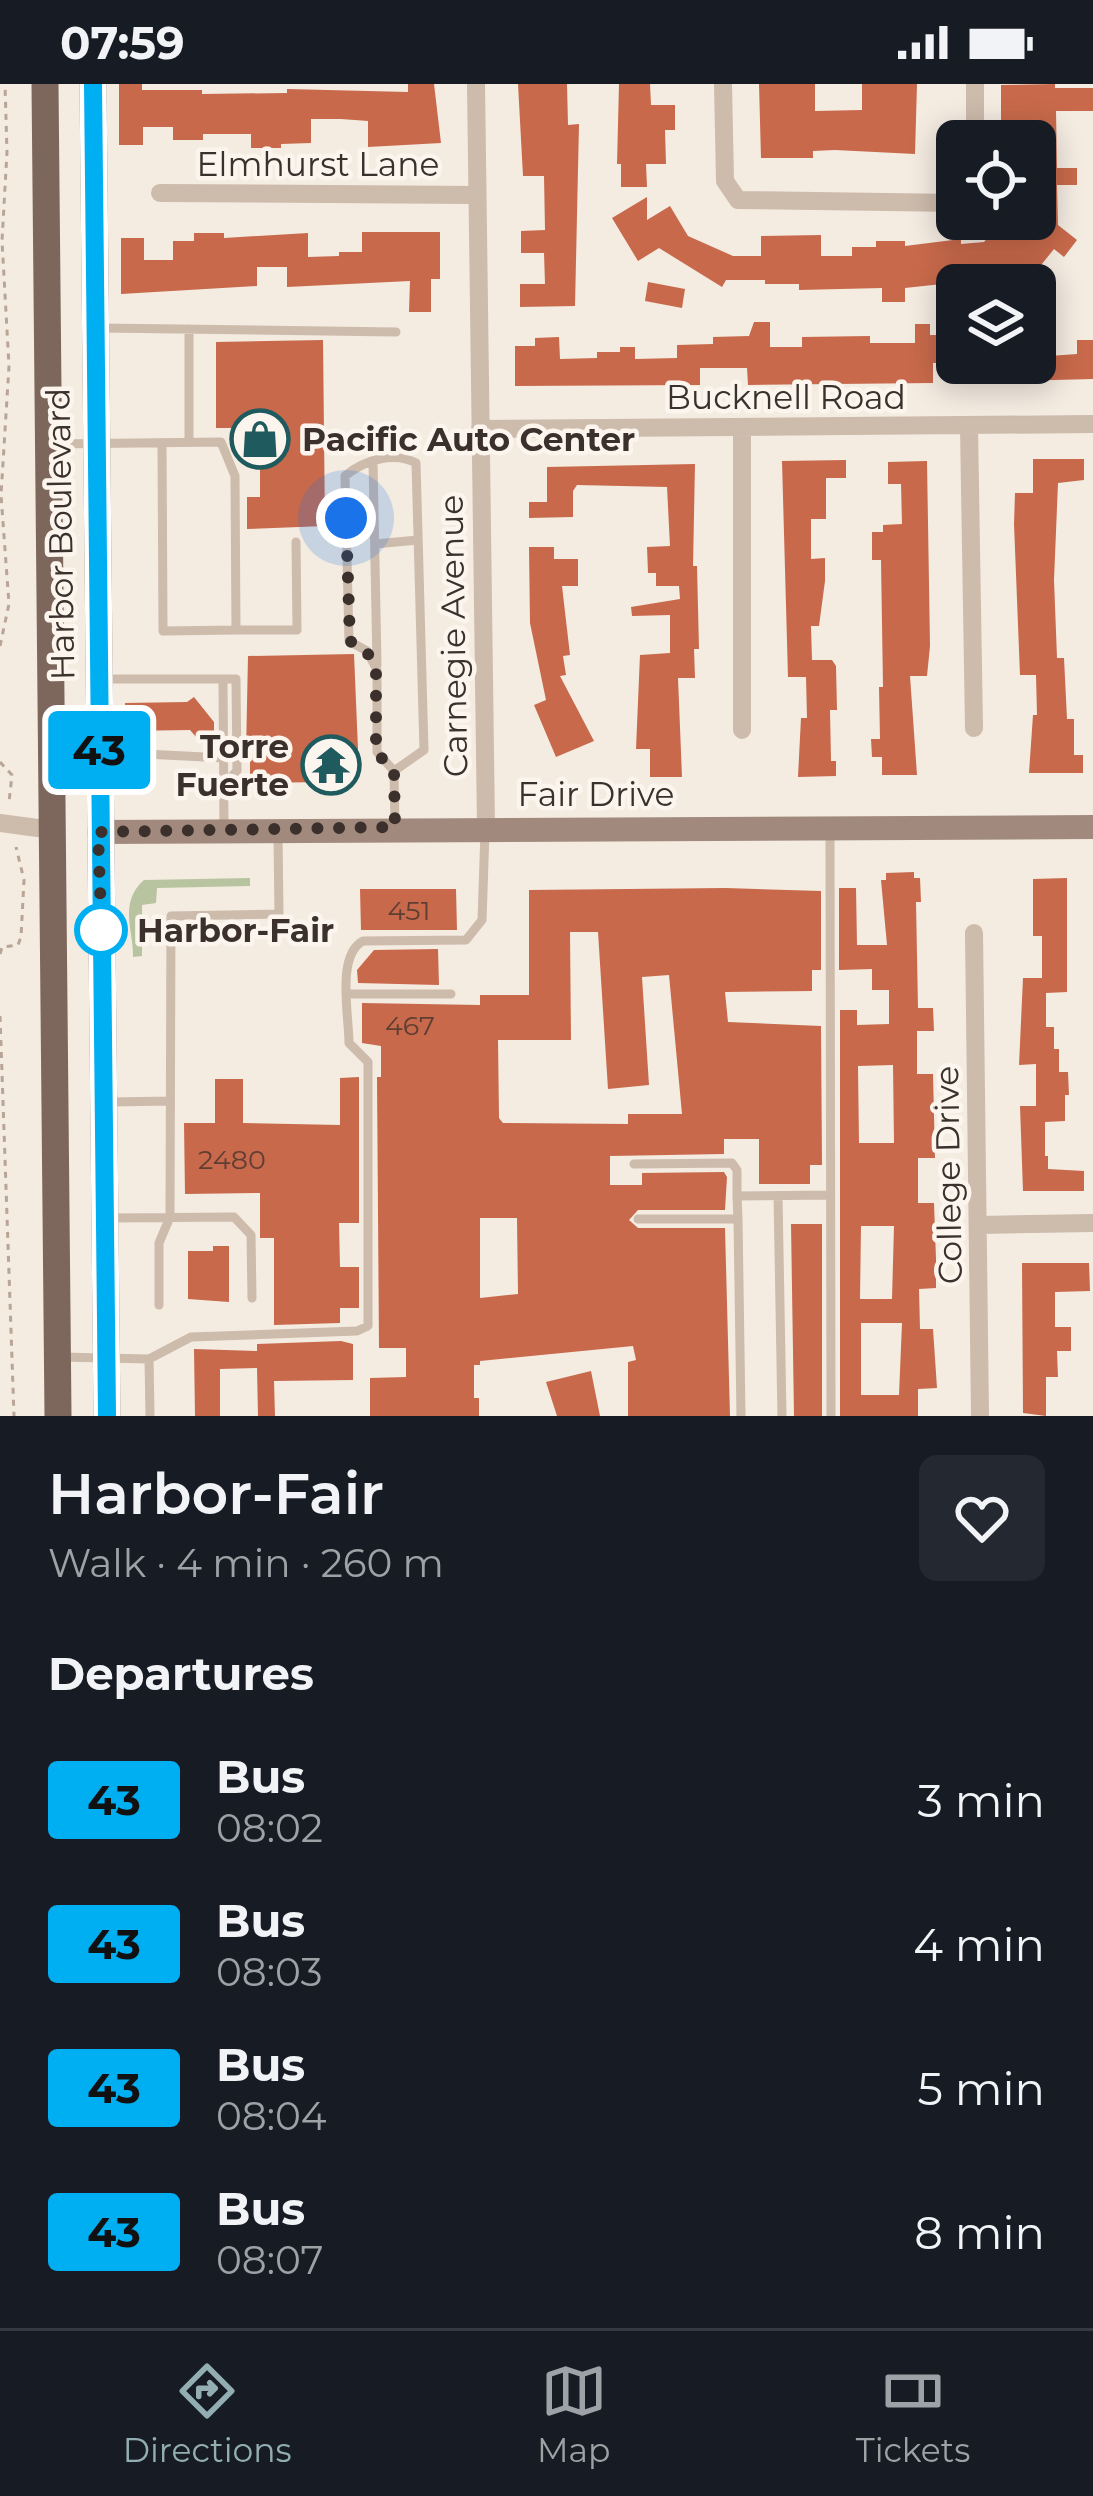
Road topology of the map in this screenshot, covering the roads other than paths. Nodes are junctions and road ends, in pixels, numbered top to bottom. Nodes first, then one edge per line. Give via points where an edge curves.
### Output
1 (45, 84) edge
2 (93, 84) edge
3 (476, 84) edge
4 (723, 84) edge
5 (975, 84) edge
6 (975, 120) edge
7 (160, 193) dead end
8 (476, 195) junction
9 (936, 203) edge
10 (94, 328) junction
11 (189, 329) junction
12 (396, 332) dead end
13 (1093, 424) edge
14 (969, 426) junction
15 (742, 428) junction
16 (480, 429) junction
17 (189, 442) junction
18 (162, 443) junction
19 (47, 444) junction
20 (94, 444) junction
21 (373, 461) junction
22 (418, 540) junction
23 (296, 542) dead end
24 (375, 544) junction
25 (236, 630) junction
26 (376, 670) junction
27 (97, 679) junction
28 (223, 679) junction
29 (974, 728) dead end
30 (742, 730) dead end
31 (99, 752) junction
32 (225, 758) junction
33 (394, 771) junction
34 (224, 784) junction
35 (0, 824) edge
36 (486, 826) junction
37 (395, 827) junction
38 (830, 827) junction
39 (1093, 827) edge
40 (52, 830) junction
41 (278, 830) junction
42 (98, 832) junction
43 (224, 832) junction
44 (974, 933) dead end
45 (348, 994) junction
46 (451, 994) dead end
47 (170, 1101) junction
48 (104, 1102) junction
49 (634, 1164) dead end
50 (830, 1195) junction
51 (737, 1196) junction
52 (778, 1196) junction
53 (170, 1217) junction
54 (106, 1218) junction
55 (638, 1219) dead end
56 (738, 1219) junction
57 (1093, 1223) edge
58 (980, 1225) junction
59 (252, 1298) dead end
60 (159, 1305) dead end
61 (107, 1356) junction
62 (58, 1357) junction
63 (149, 1359) junction
64 (58, 1416) edge
65 (107, 1416) edge
66 (150, 1416) edge
67 (741, 1416) edge
68 (782, 1416) edge
69 (831, 1416) edge
70 (980, 1416) edge

1 - 19 main road, Harbor Boulevard
2 - 10 main road, Harbor Boulevard
3 - 8 street, Carnegie Avenue
4 - 9 street via 725,181 738,200
5 - 6 street
7 - 8 street, Elmhurst Lane
8 - 16 street, Carnegie Avenue
10 - 11 lane
10 - 20 main road, Harbor Boulevard
11 - 12 lane
11 - 17 lane
13 - 14 street, Bucknell Road
14 - 15 street, Bucknell Road
14 - 29 street
15 - 16 street, Bucknell Road
15 - 30 street
16 - 36 street, Carnegie Avenue
17 - 18 lane
17 - 25 lane via 221,442 235,476
18 - 20 lane
18 - 25 lane via 163,631
19 - 20 lane
19 - 40 main road, Harbor Boulevard
20 - 27 main road, Harbor Boulevard
21 - 22 lane via 416,463
21 - 24 lane
21 - 26 lane via 345,476 350,641
22 - 24 lane
22 - 33 lane via 424,750
23 - 25 lane via 297,630
24 - 26 lane
26 - 33 lane via 376,752
27 - 28 lane
27 - 31 main road, Harbor Boulevard
28 - 32 lane
28 - 34 lane via 236,679 237,771
31 - 32 lane
31 - 42 main road, Harbor Boulevard
32 - 34 lane
33 - 37 lane
34 - 43 lane
35 - 40 street
36 - 37 main road, Fair Drive
36 - 38 main road, Fair Drive
36 - 45 lane via 478,927 460,941 355,945
37 - 41 main road, Fair Drive
38 - 39 main road, Fair Drive
38 - 50 lane
40 - 42 main road
40 - 62 main road, Harbor Boulevard
41 - 43 main road, Fair Drive
41 - 47 lane via 279,914 171,916
42 - 43 main road, Fair Drive
42 - 48 main road, Harbor Boulevard
44 - 58 street, College Drive
45 - 46 lane
45 - 63 lane via 349,1043 368,1062 368,1326 191,1336
47 - 48 lane
47 - 53 lane
48 - 54 main road, Harbor Boulevard
49 - 51 lane via 732,1163
50 - 52 lane
50 - 69 lane
51 - 52 lane
51 - 56 lane
52 - 68 lane
53 - 54 lane
53 - 59 lane via 244,1223
53 - 60 lane via 159,1243
54 - 61 main road, Harbor Boulevard
55 - 56 lane
56 - 67 lane
57 - 58 street
58 - 70 street, College Drive
61 - 62 lane
61 - 63 lane
61 - 65 main road, Harbor Boulevard
62 - 64 main road, Harbor Boulevard
63 - 66 lane

